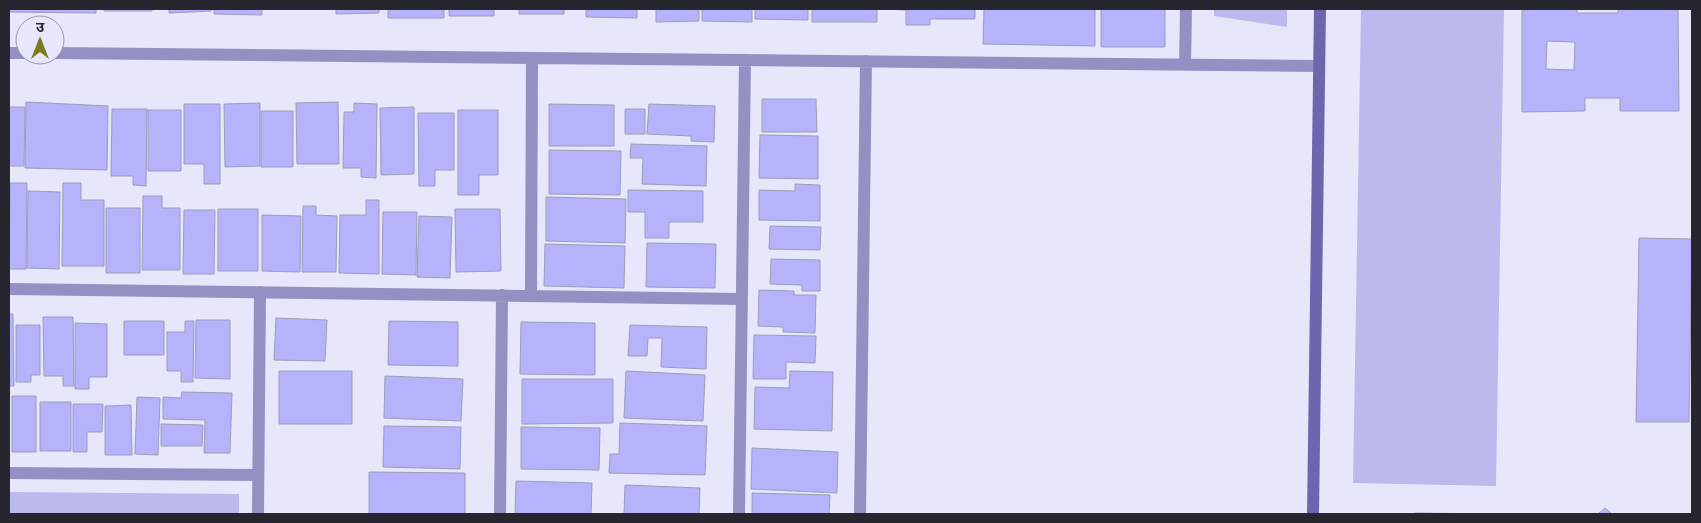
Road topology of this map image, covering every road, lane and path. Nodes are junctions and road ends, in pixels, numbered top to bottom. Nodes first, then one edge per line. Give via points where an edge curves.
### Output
1 (1186, 9) edge
2 (1320, 9) edge
3 (65, 53) edge
4 (532, 58) junction
5 (745, 60) junction
6 (866, 61) junction
7 (1185, 64) junction
8 (1320, 66) junction
9 (9, 289) edge
10 (260, 292) junction
11 (502, 295) junction
12 (531, 296) junction
13 (741, 299) junction
14 (9, 473) edge
15 (258, 475) junction
16 (258, 514) edge
17 (500, 514) edge
18 (739, 514) edge
19 (860, 514) edge
20 (1313, 514) edge

1 - 7 street
2 - 8 street
3 - 4 street
4 - 5 street
4 - 12 street
5 - 6 street
5 - 13 street
6 - 7 street
6 - 19 street
7 - 8 street
8 - 20 street
9 - 10 street
10 - 11 street
10 - 15 street
11 - 12 street
11 - 17 street
12 - 13 street
13 - 18 street
14 - 15 street
15 - 16 street

